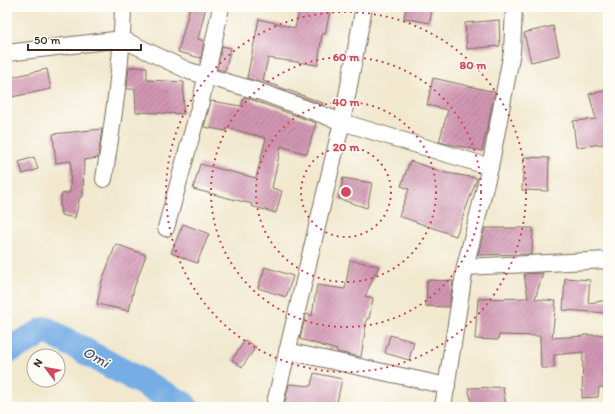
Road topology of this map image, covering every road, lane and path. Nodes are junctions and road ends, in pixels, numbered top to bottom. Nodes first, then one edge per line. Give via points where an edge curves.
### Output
1 (122, 7) edge
2 (221, 7) edge
3 (364, 7) edge
4 (514, 7) edge
5 (122, 39) junction
6 (7, 53) edge
7 (207, 76) junction
8 (342, 122) junction
9 (490, 167) junction
10 (104, 179) dead end
11 (166, 228) dead end
12 (608, 260) edge
13 (464, 267) junction
14 (287, 351) junction
15 (447, 386) junction
16 (274, 407) edge
17 (444, 407) edge

1 - 5 street
2 - 7 street
3 - 8 street
4 - 9 street via 512,52
5 - 6 street
5 - 7 street via 189,71
5 - 10 street via 117,99
7 - 8 street via 261,92
7 - 11 street
8 - 9 street
8 - 14 street
9 - 13 street
12 - 13 street
13 - 15 street
14 - 15 street
14 - 16 street
15 - 17 street

